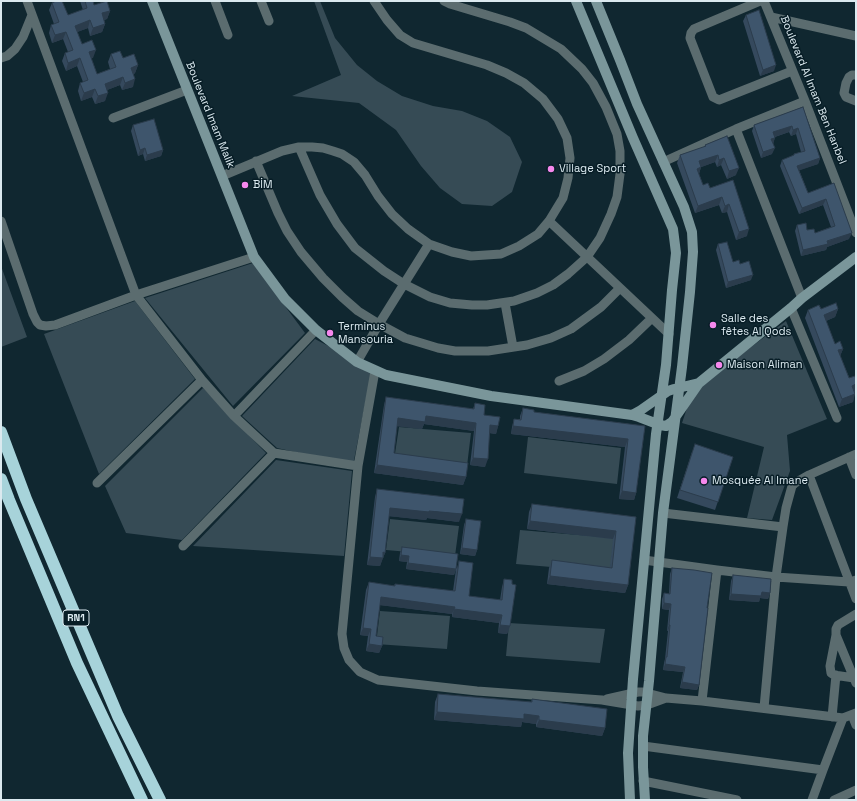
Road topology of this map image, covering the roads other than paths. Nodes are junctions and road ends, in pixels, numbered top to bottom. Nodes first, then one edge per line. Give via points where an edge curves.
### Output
1 (27, 1) edge
2 (152, 1) edge
3 (215, 1) edge
4 (261, 1) edge
5 (374, 1) edge
6 (444, 1) edge
7 (576, 1) edge
8 (596, 1) edge
9 (760, 1) edge
10 (764, 1) edge
11 (32, 15) junction
12 (771, 17) junction
13 (269, 21) dead end
14 (228, 35) dead end
15 (856, 36) edge
16 (1, 58) edge
17 (792, 71) junction
18 (856, 75) edge
19 (187, 90) junction
20 (805, 101) junction
21 (856, 101) edge
22 (113, 118) dead end
23 (736, 129) junction
24 (299, 147) junction
25 (256, 161) junction
26 (663, 162) junction
27 (222, 176) junction
28 (1, 221) edge
29 (549, 221) junction
30 (856, 233) edge
31 (429, 244) junction
32 (254, 257) junction
33 (588, 257) junction
34 (856, 257) edge
35 (404, 284) junction
36 (620, 288) junction
37 (136, 295) junction
38 (802, 298) junction
39 (505, 303) junction
40 (791, 308) junction
41 (652, 318) junction
42 (379, 324) junction
43 (316, 330) junction
44 (669, 334) junction
45 (513, 347) junction
46 (357, 362) junction
47 (375, 371) junction
48 (202, 380) junction
49 (559, 381) dead end
50 (699, 383) junction
51 (679, 387) junction
52 (662, 395) junction
53 (632, 415) junction
54 (234, 416) junction
55 (676, 417) junction
56 (837, 418) dead end
57 (658, 424) junction
58 (1, 432) edge
59 (274, 453) junction
60 (852, 456) edge
61 (358, 466) junction
62 (809, 475) junction
63 (856, 475) edge
64 (1, 479) edge
65 (97, 483) dead end
66 (663, 513) junction
67 (783, 527) junction
68 (183, 546) dead end
69 (644, 560) junction
70 (659, 562) junction
71 (717, 570) junction
72 (776, 577) junction
73 (853, 581) edge
74 (856, 600) edge
75 (856, 614) edge
76 (836, 635) junction
77 (836, 675) junction
78 (855, 680) edge
79 (648, 693) junction
80 (632, 694) junction
81 (666, 698) junction
82 (602, 700) junction
83 (702, 701) junction
84 (631, 705) junction
85 (646, 705) junction
86 (764, 708) junction
87 (850, 715) edge
88 (832, 717) junction
89 (856, 724) edge
90 (643, 746) junction
91 (822, 770) junction
92 (643, 781) junction
93 (856, 790) edge
94 (142, 800) edge
95 (160, 800) edge
96 (630, 800) edge
97 (645, 800) edge
98 (736, 800) edge
99 (812, 800) edge
100 (834, 800) edge

1 - 11 street
2 - 19 street, Boulevard Imam Malik
3 - 14 street
4 - 13 street
5 - 29 street via 400,35 413,43 506,73 544,99 567,138 570,158 563,198
6 - 33 street via 526,28 561,49 593,83 616,134 620,151 620,174 617,197 611,214
7 - 44 street via 672,229 676,253
8 - 26 street
9 - 17 street via 694,29 691,33 690,38 713,97 719,100
10 - 12 street, Boulevard Al Imam Ben Hanbel
11 - 16 street via 23,37 7,56
11 - 37 street
12 - 15 street
12 - 17 street, Boulevard Al Imam Ben Hanbel
17 - 20 street, Boulevard Al Imam Ben Hanbel
18 - 21 street via 849,77 844,93
19 - 22 street
19 - 27 street, Boulevard Imam Malik
20 - 23 street
20 - 30 street, Boulevard Al Imam Ben Hanbel
23 - 26 street
23 - 38 street
24 - 25 street
24 - 31 street via 323,148 342,154 354,162 392,214
24 - 35 street via 320,195 345,236 355,248
25 - 27 street
25 - 42 street via 287,232 301,252 342,298
26 - 51 street via 692,232 693,252
27 - 32 street, Boulevard Imam Malik
28 - 37 street via 33,314 40,325 54,325
29 - 31 street via 538,234 501,254 471,256
29 - 33 street
31 - 35 street
32 - 37 street
32 - 43 street, Boulevard Imam Malik via 286,299
33 - 36 street
33 - 39 street via 568,274 537,293
34 - 38 street
35 - 39 street via 430,297 450,303
35 - 42 street
36 - 41 street
36 - 45 street via 601,307 571,329 551,338
37 - 48 street
38 - 40 street
39 - 45 street
40 - 50 street
40 - 56 street
41 - 44 street
41 - 49 street via 604,359
42 - 45 street via 404,338 455,351 488,351
42 - 46 street
43 - 46 street, Boulevard Imam Malik
43 - 54 street
44 - 52 street
46 - 47 street, Boulevard Imam Malik
47 - 53 street, Boulevard Imam Malik via 491,396
47 - 61 street
48 - 54 street
48 - 65 street
50 - 51 street
50 - 55 street
51 - 52 street
51 - 55 street
52 - 53 street
52 - 57 street
53 - 57 street, Boulevard Imam Malik
54 - 59 street
55 - 57 street via 669,425
55 - 66 street
57 - 69 street
58 - 95 highway, RN1 via 26,498 118,716
59 - 61 street
59 - 68 street
60 - 62 street
60 - 63 street
61 - 82 street via 342,634 349,660 360,672 374,679 386,681
62 - 67 street via 792,486
62 - 73 street
64 - 94 highway, RN1 via 78,663
66 - 67 street
66 - 70 street
67 - 72 street
69 - 70 street
69 - 80 street
70 - 71 street
70 - 79 street
71 - 72 street
71 - 83 street
72 - 73 street
72 - 86 street
73 - 74 street
75 - 76 street via 838,625
76 - 77 street via 830,670
76 - 78 street
77 - 78 street
77 - 88 street
79 - 80 street
79 - 81 street
79 - 85 street
80 - 82 street
80 - 84 street
81 - 83 street
81 - 85 street
82 - 84 street
83 - 86 street
84 - 85 street
84 - 96 street via 628,753
85 - 90 street
86 - 88 street
87 - 88 street
87 - 89 street
87 - 91 street
90 - 91 street
90 - 92 street
91 - 99 street
92 - 97 street
92 - 98 street
93 - 100 street

